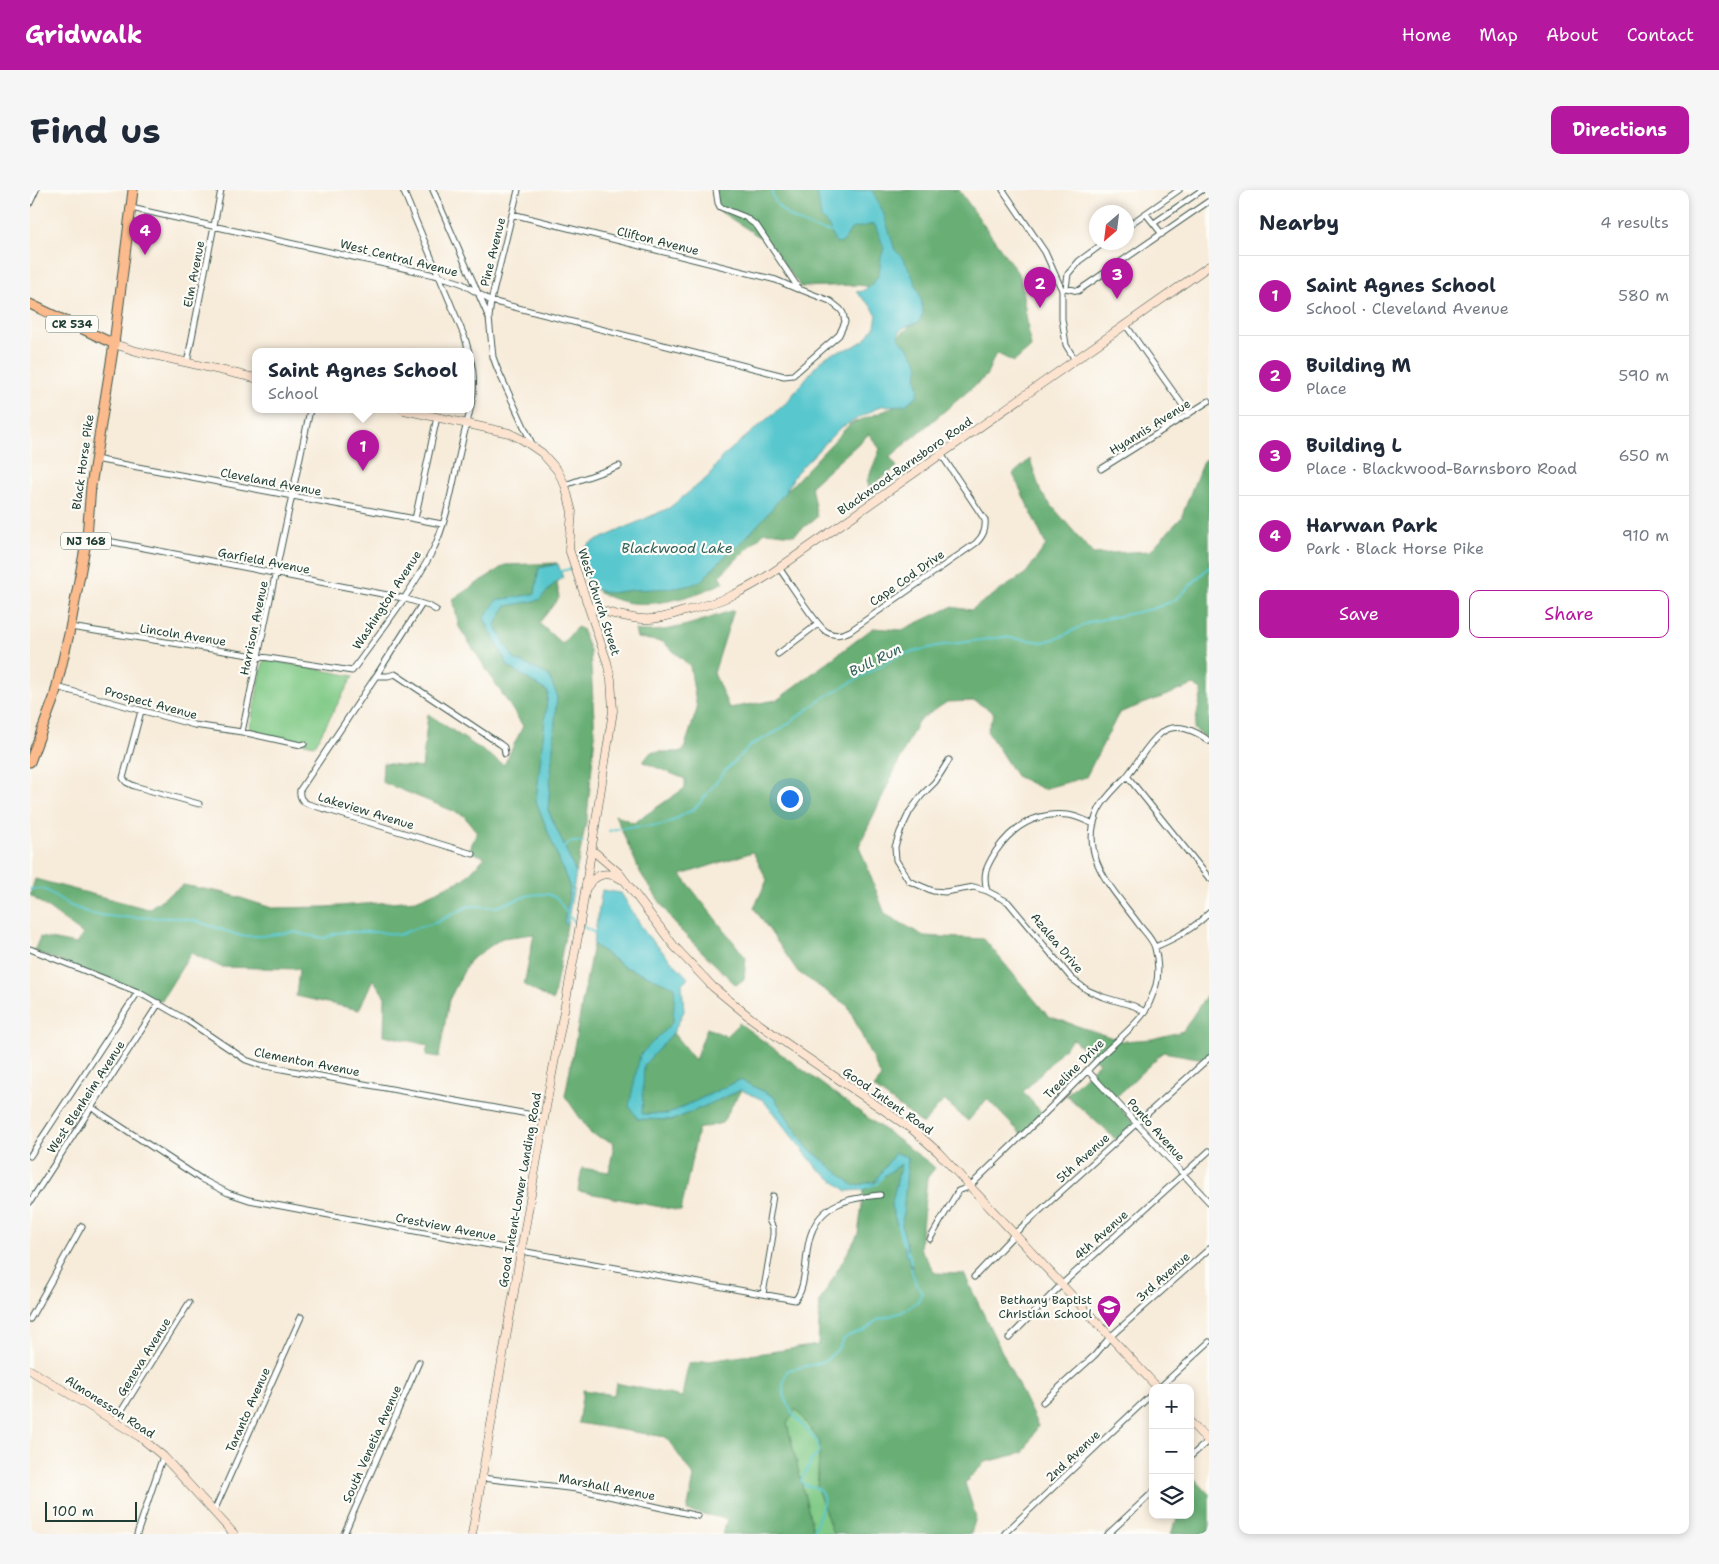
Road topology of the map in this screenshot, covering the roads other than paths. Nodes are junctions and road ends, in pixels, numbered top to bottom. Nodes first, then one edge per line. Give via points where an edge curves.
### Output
1 (36, 190) edge
2 (133, 190) edge
3 (221, 190) edge
4 (404, 190) edge
5 (433, 190) edge
6 (518, 190) edge
7 (716, 190) edge
8 (1003, 190) edge
9 (1179, 190) edge
10 (1202, 190) edge
11 (1209, 201) edge
12 (30, 203) edge
13 (131, 208) junction
14 (512, 214) junction
15 (1146, 214) junction
16 (1134, 222) edge
17 (1154, 223) junction
18 (214, 225) junction
19 (1162, 234) junction
20 (1093, 250) edge
21 (1209, 266) edge
22 (440, 276) junction
23 (799, 289) junction
24 (1064, 289) junction
25 (477, 292) junction
26 (491, 301) junction
27 (30, 304) edge
28 (489, 318) junction
29 (1125, 324) junction
30 (114, 344) junction
31 (468, 348) edge
32 (1075, 360) junction
33 (187, 363) junction
34 (801, 369) joint
35 (252, 377) edge
36 (474, 378) edge
37 (474, 400) edge
38 (1209, 401) edge
39 (309, 413) edge
40 (418, 413) edge
41 (469, 413) edge
42 (1189, 414) junction
43 (437, 417) junction
44 (466, 423) junction
45 (533, 446) junction
46 (941, 454) junction
47 (95, 459) junction
48 (619, 466) dead end
49 (1101, 468) dead end
50 (565, 485) junction
51 (292, 496) junction
52 (415, 519) junction
53 (442, 524) junction
54 (87, 537) junction
55 (779, 568) junction
56 (276, 573) junction
57 (403, 598) junction
58 (422, 604) junction
59 (589, 607) junction
60 (436, 610) dead end
61 (818, 624) junction
62 (70, 627) junction
63 (778, 654) dead end
64 (257, 656) junction
65 (352, 671) joint
66 (376, 676) junction
67 (57, 687) junction
68 (141, 711) junction
69 (242, 732) junction
70 (1209, 741) edge
71 (304, 744) dead end
72 (505, 754) dead end
73 (949, 760) dead end
74 (30, 762) edge
75 (1127, 776) junction
76 (198, 804) dead end
77 (1094, 824) junction
78 (592, 850) junction
79 (473, 854) dead end
80 (1209, 878) edge
81 (626, 882) junction
82 (987, 891) junction
83 (586, 892) junction
84 (1209, 913) edge
85 (1155, 947) junction
86 (30, 949) edge
87 (138, 992) junction
88 (159, 1003) junction
89 (1145, 1012) junction
90 (1209, 1058) edge
91 (1088, 1071) junction
92 (91, 1107) junction
93 (544, 1116) junction
94 (1137, 1123) junction
95 (1209, 1151) edge
96 (30, 1156) edge
97 (1183, 1174) junction
98 (969, 1187) junction
99 (880, 1195) dead end
100 (773, 1196) dead end
101 (30, 1202) edge
102 (1209, 1202) edge
103 (82, 1226) dead end
104 (1014, 1234) junction
105 (930, 1239) dead end
106 (1209, 1249) edge
107 (521, 1252) junction
108 (974, 1278) dead end
109 (1062, 1285) junction
110 (763, 1294) junction
111 (189, 1303) dead end
112 (301, 1317) dead end
113 (30, 1319) edge
114 (1110, 1337) junction
115 (1010, 1338) dead end
116 (1209, 1342) edge
117 (419, 1362) dead end
118 (30, 1370) edge
119 (1154, 1384) edge
120 (1162, 1384) edge
121 (1149, 1397) edge
122 (1043, 1402) dead end
123 (116, 1421) junction
124 (1194, 1426) edge
125 (1209, 1441) edge
126 (1194, 1454) edge
127 (163, 1456) junction
128 (482, 1478) junction
129 (1149, 1496) edge
130 (214, 1511) junction
131 (698, 1516) dead end
132 (136, 1534) edge
133 (234, 1534) edge
134 (344, 1534) edge
135 (472, 1534) edge
136 (1006, 1534) edge
137 (1108, 1534) edge

1 - 12 street
2 - 13 main road, Black Horse Pike / NJ 168
3 - 18 street, Elm Avenue
4 - 22 street
5 - 25 street
6 - 14 street, Pine Avenue
7 - 23 street via 720,207 745,217 757,226
8 - 24 street via 1046,252
9 - 15 street
10 - 17 street
11 - 19 street
13 - 18 street, West Central Avenue
13 - 30 main road, Black Horse Pike / NJ 168
14 - 23 street, Clifton Avenue via 776,280
14 - 26 street, Pine Avenue
15 - 16 street
15 - 17 street
17 - 19 street
18 - 22 street, West Central Avenue
18 - 33 street, Elm Avenue
19 - 24 street via 1078,291
20 - 24 street via 1068,274
21 - 29 main road, Blackwood-Barnsboro Road
22 - 25 street, West Central Avenue
22 - 31 street
23 - 34 street, Clifton Avenue via 836,304 845,322 839,334
24 - 32 street via 1064,338
25 - 26 street, West Central Avenue
25 - 28 street
26 - 28 street, Pine Avenue
26 - 34 street, West Central Avenue via 784,376 793,375
27 - 30 main road, CR 534
28 - 45 street via 493,357
29 - 32 main road, Blackwood-Barnsboro Road
29 - 42 street
30 - 33 main road, CR 534
30 - 47 main road, Black Horse Pike / NJ 168
32 - 46 main road, Blackwood-Barnsboro Road
33 - 35 main road, CR 534
36 - 37 street, Washington Avenue
38 - 42 street, Hyannis Avenue
39 - 51 street, Harrison Avenue
40 - 43 main road, West Church Street
41 - 44 street, Washington Avenue
42 - 49 street, Hyannis Avenue
43 - 44 main road, West Church Street
43 - 52 street
44 - 45 main road, West Church Street via 509,434
44 - 53 street, Washington Avenue
45 - 50 main road, West Church Street via 551,461
46 - 55 main road, Blackwood-Barnsboro Road
46 - 61 street, Cape Cod Drive via 983,515 986,525 983,535 850,630 832,634
47 - 51 street, Cleveland Avenue
47 - 54 main road, Black Horse Pike / NJ 168
48 - 50 street
50 - 59 main road, West Church Street via 571,507 571,555
51 - 52 street, Cleveland Avenue
51 - 56 street, Harrison Avenue
52 - 53 street, Cleveland Avenue
53 - 57 street, Washington Avenue via 433,549
54 - 56 street, Garfield Avenue
54 - 62 main road, Black Horse Pike / NJ 168
55 - 59 main road, Blackwood-Barnsboro Road via 744,591 662,617 636,618
55 - 61 street
56 - 57 street, Garfield Avenue
56 - 64 street, Harrison Avenue
57 - 58 street, Garfield Avenue
57 - 65 street, Washington Avenue
58 - 60 street, Garfield Avenue
58 - 66 street
59 - 78 main road, West Church Street via 608,662 613,693
61 - 63 street
62 - 64 street, Lincoln Avenue
62 - 67 main road, Black Horse Pike / NJ 168
64 - 65 street, Lincoln Avenue
64 - 69 street, Harrison Avenue
66 - 72 street via 396,674 500,744
66 - 79 street, Lakeview Avenue via 300,790 300,798 303,802
67 - 68 street, Prospect Avenue
67 - 74 main road, Black Horse Pike / NJ 168
68 - 69 street, Prospect Avenue via 194,725
68 - 76 street via 123,778 126,782
69 - 71 street
70 - 75 street via 1183,727 1162,732
73 - 82 street via 910,811 895,847 896,860 909,881 933,890 946,892 974,887
75 - 77 street via 1100,807
75 - 80 street
77 - 82 street via 1070,815 1036,818 1019,826 1006,837 986,868
77 - 85 street via 1092,839 1098,865
78 - 81 main road, Good Intent Road
78 - 83 main road, Good Intent-Lower Landing Road
81 - 83 main road via 614,875 602,874 594,879
81 - 98 main road, Good Intent Road via 674,946 713,987 803,1055 913,1130 946,1160
82 - 89 street, Azalea Drive via 1008,902 1054,959 1087,990
83 - 93 main road, Good Intent-Lower Landing Road
84 - 85 street via 1188,932
85 - 89 street, Treeline Drive via 1158,977
86 - 87 street, Clementon Avenue
87 - 88 street, Clementon Avenue
87 - 96 street
88 - 92 street, West Blenheim Avenue
88 - 93 street, Clementon Avenue via 246,1060 260,1065
89 - 91 street, Treeline Drive
90 - 94 street, 5th Avenue
91 - 94 street, Ponto Avenue
91 - 98 street, Treeline Drive
92 - 101 street, West Blenheim Avenue
92 - 107 street, Crestview Avenue via 228,1193 249,1200
93 - 107 main road, Good Intent-Lower Landing Road
94 - 97 street, Ponto Avenue
94 - 104 street, 5th Avenue
95 - 97 street, 4th Avenue
97 - 102 street, Ponto Avenue
97 - 109 street, 4th Avenue
98 - 104 main road, Good Intent Road
98 - 105 street, Treeline Drive via 958,1190
99 - 110 street, Crestview Avenue via 839,1202 818,1220 811,1234 803,1284 795,1300
100 - 110 street via 769,1220 773,1235
103 - 113 street
104 - 108 street, 5th Avenue
104 - 109 main road, Good Intent Road
106 - 114 street, 3rd Avenue
107 - 110 street, Crestview Avenue
107 - 128 main road, Good Intent-Lower Landing Road
109 - 114 main road, Good Intent Road
109 - 115 street, 4th Avenue
111 - 123 street, Geneva Avenue
112 - 130 street, Taranto Avenue
114 - 119 main road, Good Intent Road
114 - 122 street, 3rd Avenue
116 - 120 street
117 - 134 street, South Venetia Avenue
118 - 123 main road, Almonesson Road
121 - 136 street, 2nd Avenue
123 - 127 main road, Almonesson Road
124 - 125 main road
125 - 126 street
127 - 130 main road, Almonesson Road
127 - 132 street
128 - 131 street, Marshall Avenue via 577,1489
128 - 135 main road, Good Intent-Lower Landing Road
129 - 137 street
130 - 133 main road, Almonesson Road

